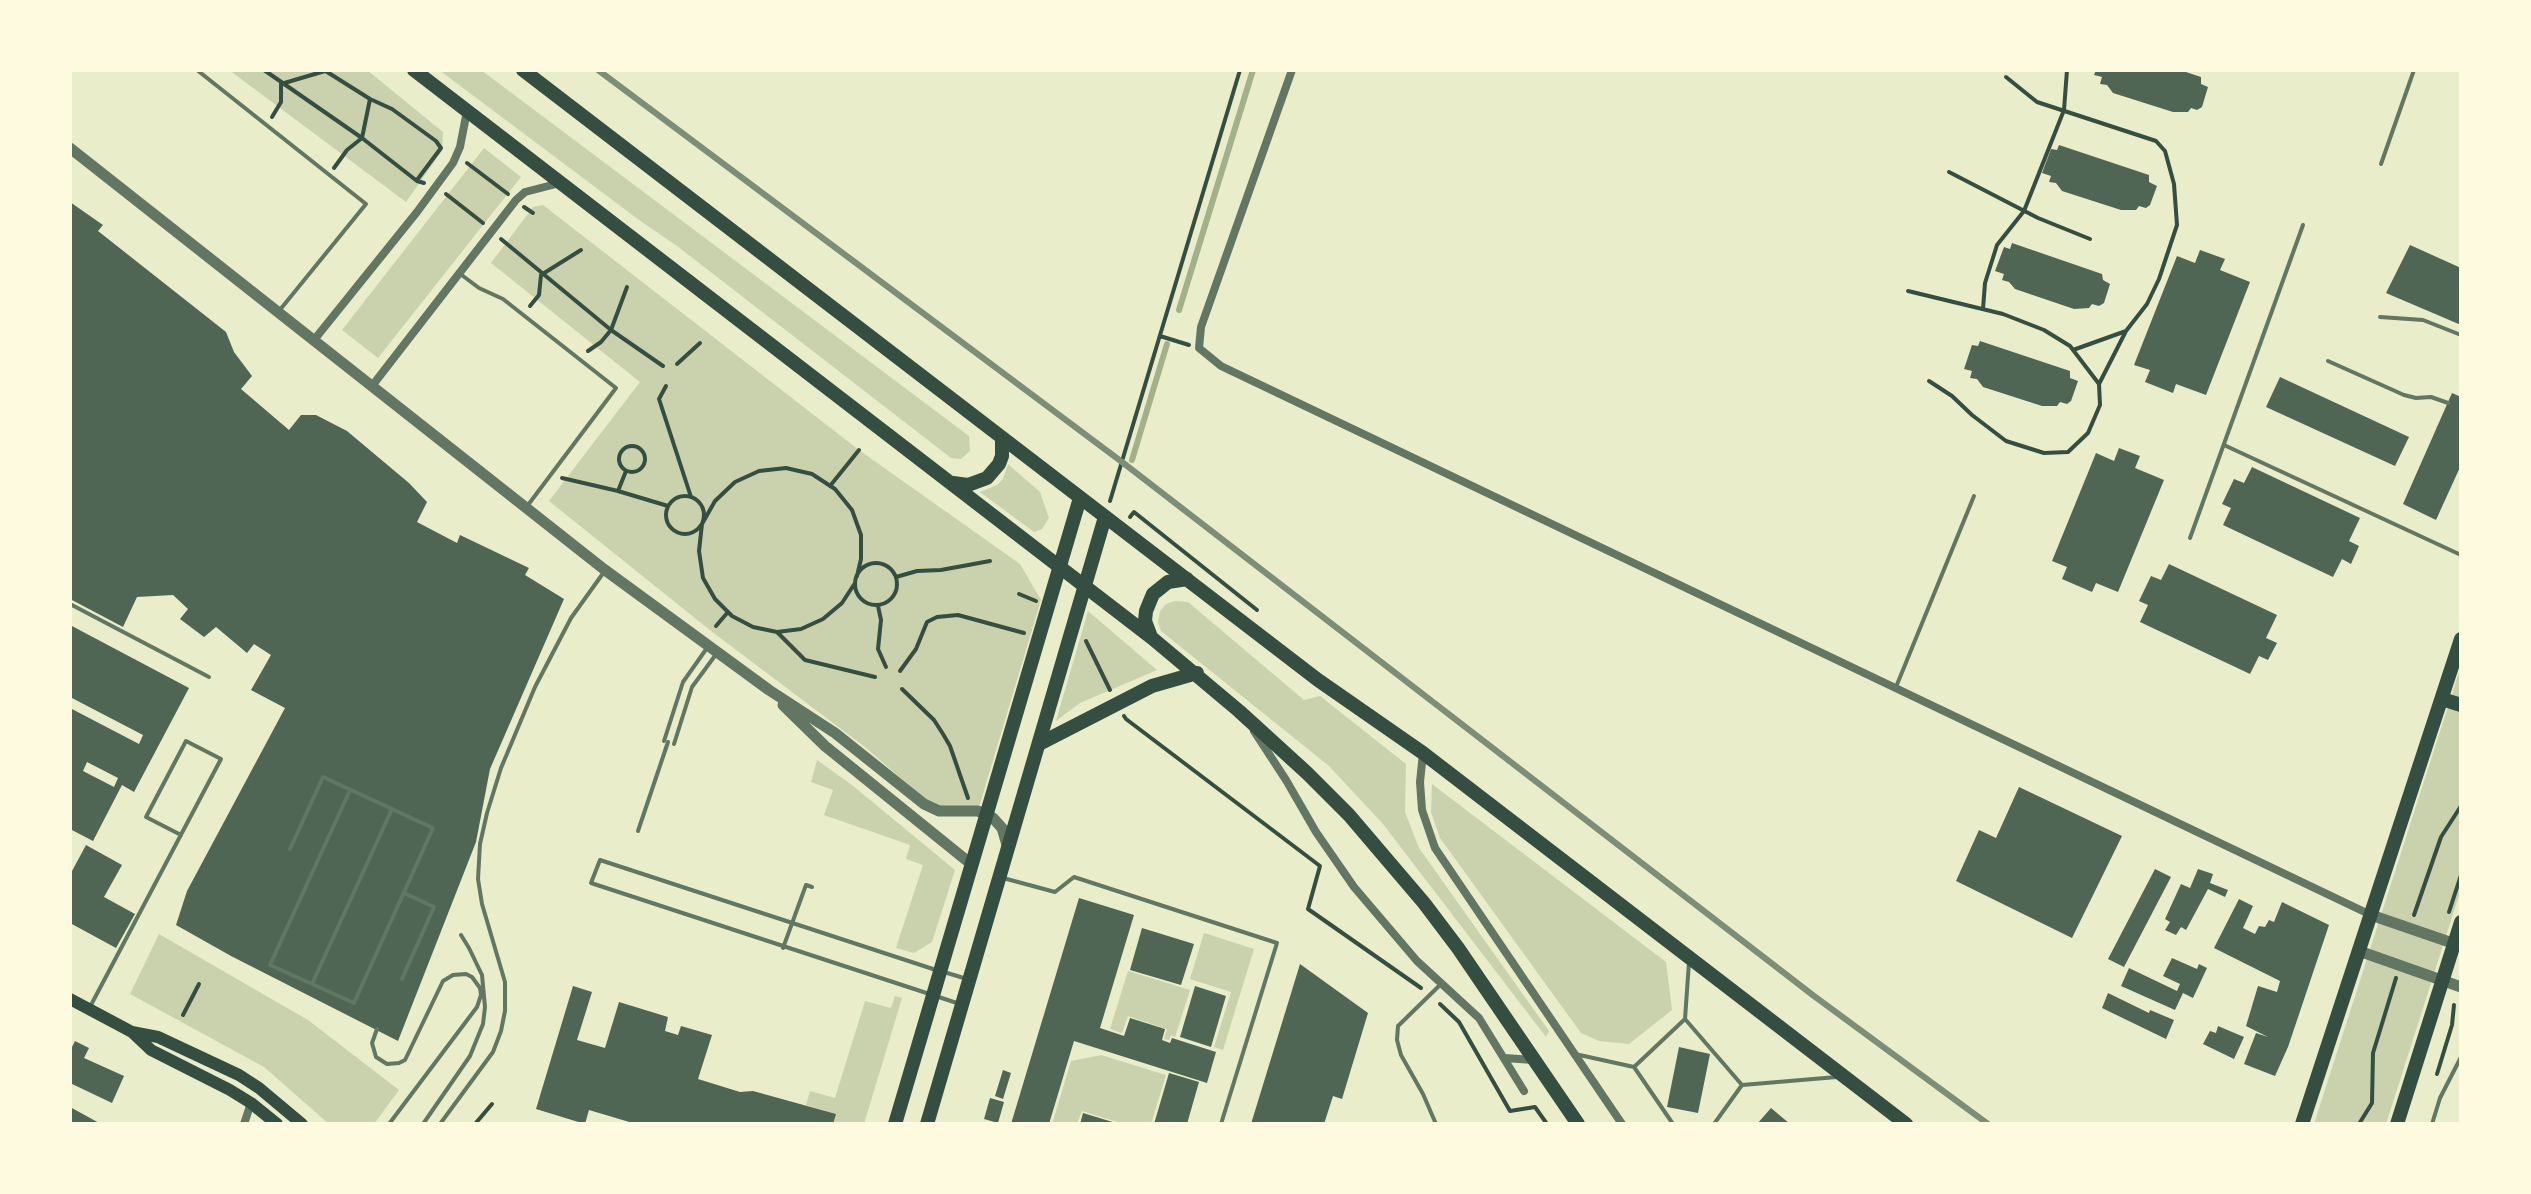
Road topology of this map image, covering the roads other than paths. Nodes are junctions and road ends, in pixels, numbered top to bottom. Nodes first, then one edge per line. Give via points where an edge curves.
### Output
1 (197, 70) edge
2 (414, 70) edge
3 (523, 70) edge
4 (1292, 70) edge
5 (2414, 70) edge
6 (467, 111) junction
7 (70, 148) edge
8 (2381, 164) dead end
9 (561, 183) junction
10 (2303, 225) dead end
11 (459, 273) junction
12 (278, 312) junction
13 (2380, 317) dead end
14 (2461, 335) edge
15 (314, 340) junction
16 (2328, 361) dead end
17 (372, 386) junction
18 (2448, 403) dead end
19 (1002, 438) junction
20 (2224, 445) junction
21 (949, 482) junction
22 (1974, 496) dead end
23 (1080, 498) junction
24 (526, 507) junction
25 (1105, 517) junction
26 (2190, 538) dead end
27 (2461, 555) edge
28 (1060, 567) junction
29 (605, 570) junction
30 (1187, 579) junction
31 (1085, 586) junction
32 (70, 604) edge
33 (1152, 638) junction
34 (2461, 639) edge
35 (713, 649) junction
36 (2456, 669) edge
37 (1197, 673) junction
38 (209, 677) dead end
39 (1895, 689) junction
40 (769, 690) junction
41 (2442, 699) junction
42 (2461, 705) edge
43 (1239, 711) junction
44 (669, 743) junction
45 (1039, 744) junction
46 (1423, 753) junction
47 (350, 790) junction
48 (392, 809) junction
49 (986, 814) junction
50 (638, 831) dead end
51 (181, 835) junction
52 (290, 849) dead end
53 (1008, 850) junction
54 (971, 864) junction
55 (999, 877) junction
56 (812, 887) dead end
57 (404, 893) junction
58 (2371, 915) junction
59 (2461, 922) edge
60 (792, 924) junction
61 (461, 935) dead end
62 (2458, 944) edge
63 (783, 948) junction
64 (2359, 951) junction
65 (1689, 958) junction
66 (940, 971) junction
67 (402, 979) dead end
68 (969, 979) junction
69 (2443, 981) junction
70 (1441, 983) junction
71 (312, 984) junction
72 (2460, 987) edge
73 (932, 996) junction
74 (70, 999) edge
75 (962, 1005) junction
76 (89, 1009) junction
77 (1685, 1019) junction
78 (377, 1029) dead end
79 (132, 1032) junction
80 (1573, 1053) junction
81 (2461, 1057) edge
82 (1505, 1058) junction
83 (1533, 1060) junction
84 (1634, 1067) junction
85 (1843, 1076) junction
86 (1742, 1085) junction
87 (1524, 1091) dead end
88 (251, 1103) junction
89 (1568, 1117) edge
90 (244, 1124) edge
91 (277, 1124) edge
92 (302, 1124) edge
93 (389, 1124) edge
94 (423, 1124) edge
95 (440, 1124) edge
96 (895, 1124) edge
97 (927, 1124) edge
98 (1221, 1124) edge
99 (1436, 1124) edge
100 (1578, 1124) edge
101 (1622, 1124) edge
102 (1673, 1124) edge
103 (1714, 1124) edge
104 (1906, 1124) edge
105 (2302, 1124) edge
106 (2397, 1124) edge
107 (2432, 1124) edge

1 - 12 lane via 366,204
2 - 6 main road
3 - 19 main road
4 - 39 street via 1201,327 1199,348 1235,373
5 - 8 lane
6 - 9 main road
6 - 15 street via 456,156 436,186
7 - 12 street
9 - 11 street via 525,192
9 - 21 main road
10 - 20 lane
11 - 17 street
11 - 24 lane via 524,314 616,388
12 - 15 street
13 - 14 lane via 2423,320
15 - 17 street
16 - 18 lane via 2404,395
17 - 24 street
19 - 21 main road via 999,464 987,478 968,485
19 - 23 main road
20 - 26 lane
20 - 27 lane
21 - 28 main road
22 - 39 lane
23 - 25 main road
23 - 28 main road
24 - 29 street
25 - 30 main road
25 - 31 main road
28 - 31 main road
28 - 49 main road
29 - 35 street
29 - 95 lane via 571,618 535,687 487,813 478,879 505,982 505,1011 493,1052
30 - 33 main road via 1159,587 1148,602 1145,621
30 - 46 main road
31 - 33 main road
31 - 45 main road
32 - 38 lane
33 - 37 main road
34 - 36 main road
35 - 40 street
35 - 44 lane
35 - 44 lane via 683,682
36 - 41 main road
37 - 43 main road
37 - 45 main road via 1152,686
39 - 58 street
40 - 49 street via 835,733 924,804 939,811
40 - 54 street via 825,746
41 - 42 main road
41 - 58 main road
43 - 70 street via 1346,876 1392,934
43 - 83 main road via 1388,859 1458,948
44 - 50 lane
45 - 53 main road
46 - 65 main road
46 - 80 street via 1420,796 1435,848
47 - 48 lane
47 - 52 lane via 323,777
47 - 71 lane via 270,965
48 - 57 lane via 433,828
48 - 71 lane
49 - 53 street via 1002,828
49 - 54 main road
51 - 51 lane via 146,817 186,741 221,759
51 - 76 lane
53 - 55 main road
54 - 66 main road
55 - 68 main road
55 - 98 lane via 1055,892 1074,877 1277,943
56 - 60 lane via 806,885
57 - 67 lane via 434,907
57 - 71 lane via 354,1003
58 - 62 street
58 - 64 main road
59 - 62 main road
60 - 63 lane
60 - 63 lane via 600,860 591,883
60 - 66 lane
61 - 94 lane via 482,975 483,1024 470,1056
62 - 69 main road
63 - 73 lane
64 - 69 street
64 - 105 main road
65 - 77 lane
65 - 85 main road
66 - 68 lane
66 - 73 main road
68 - 75 main road
69 - 72 street
69 - 106 main road
70 - 82 street via 1479,1018
70 - 99 lane via 1398,1026 1397,1040
73 - 75 lane
73 - 96 main road
74 - 76 main road
75 - 97 main road
76 - 79 main road
77 - 84 lane
77 - 86 lane
78 - 93 lane via 372,1043 376,1057 399,1063 443,981 466,974 480,988 477,1007
79 - 88 main road via 151,1050
79 - 92 main road via 158,1037 239,1075
80 - 84 lane
80 - 101 street
81 - 107 lane
82 - 83 street
82 - 87 street
83 - 89 main road
84 - 102 lane
85 - 86 lane
85 - 104 main road
86 - 103 lane
88 - 90 street
88 - 91 main road
89 - 100 main road

